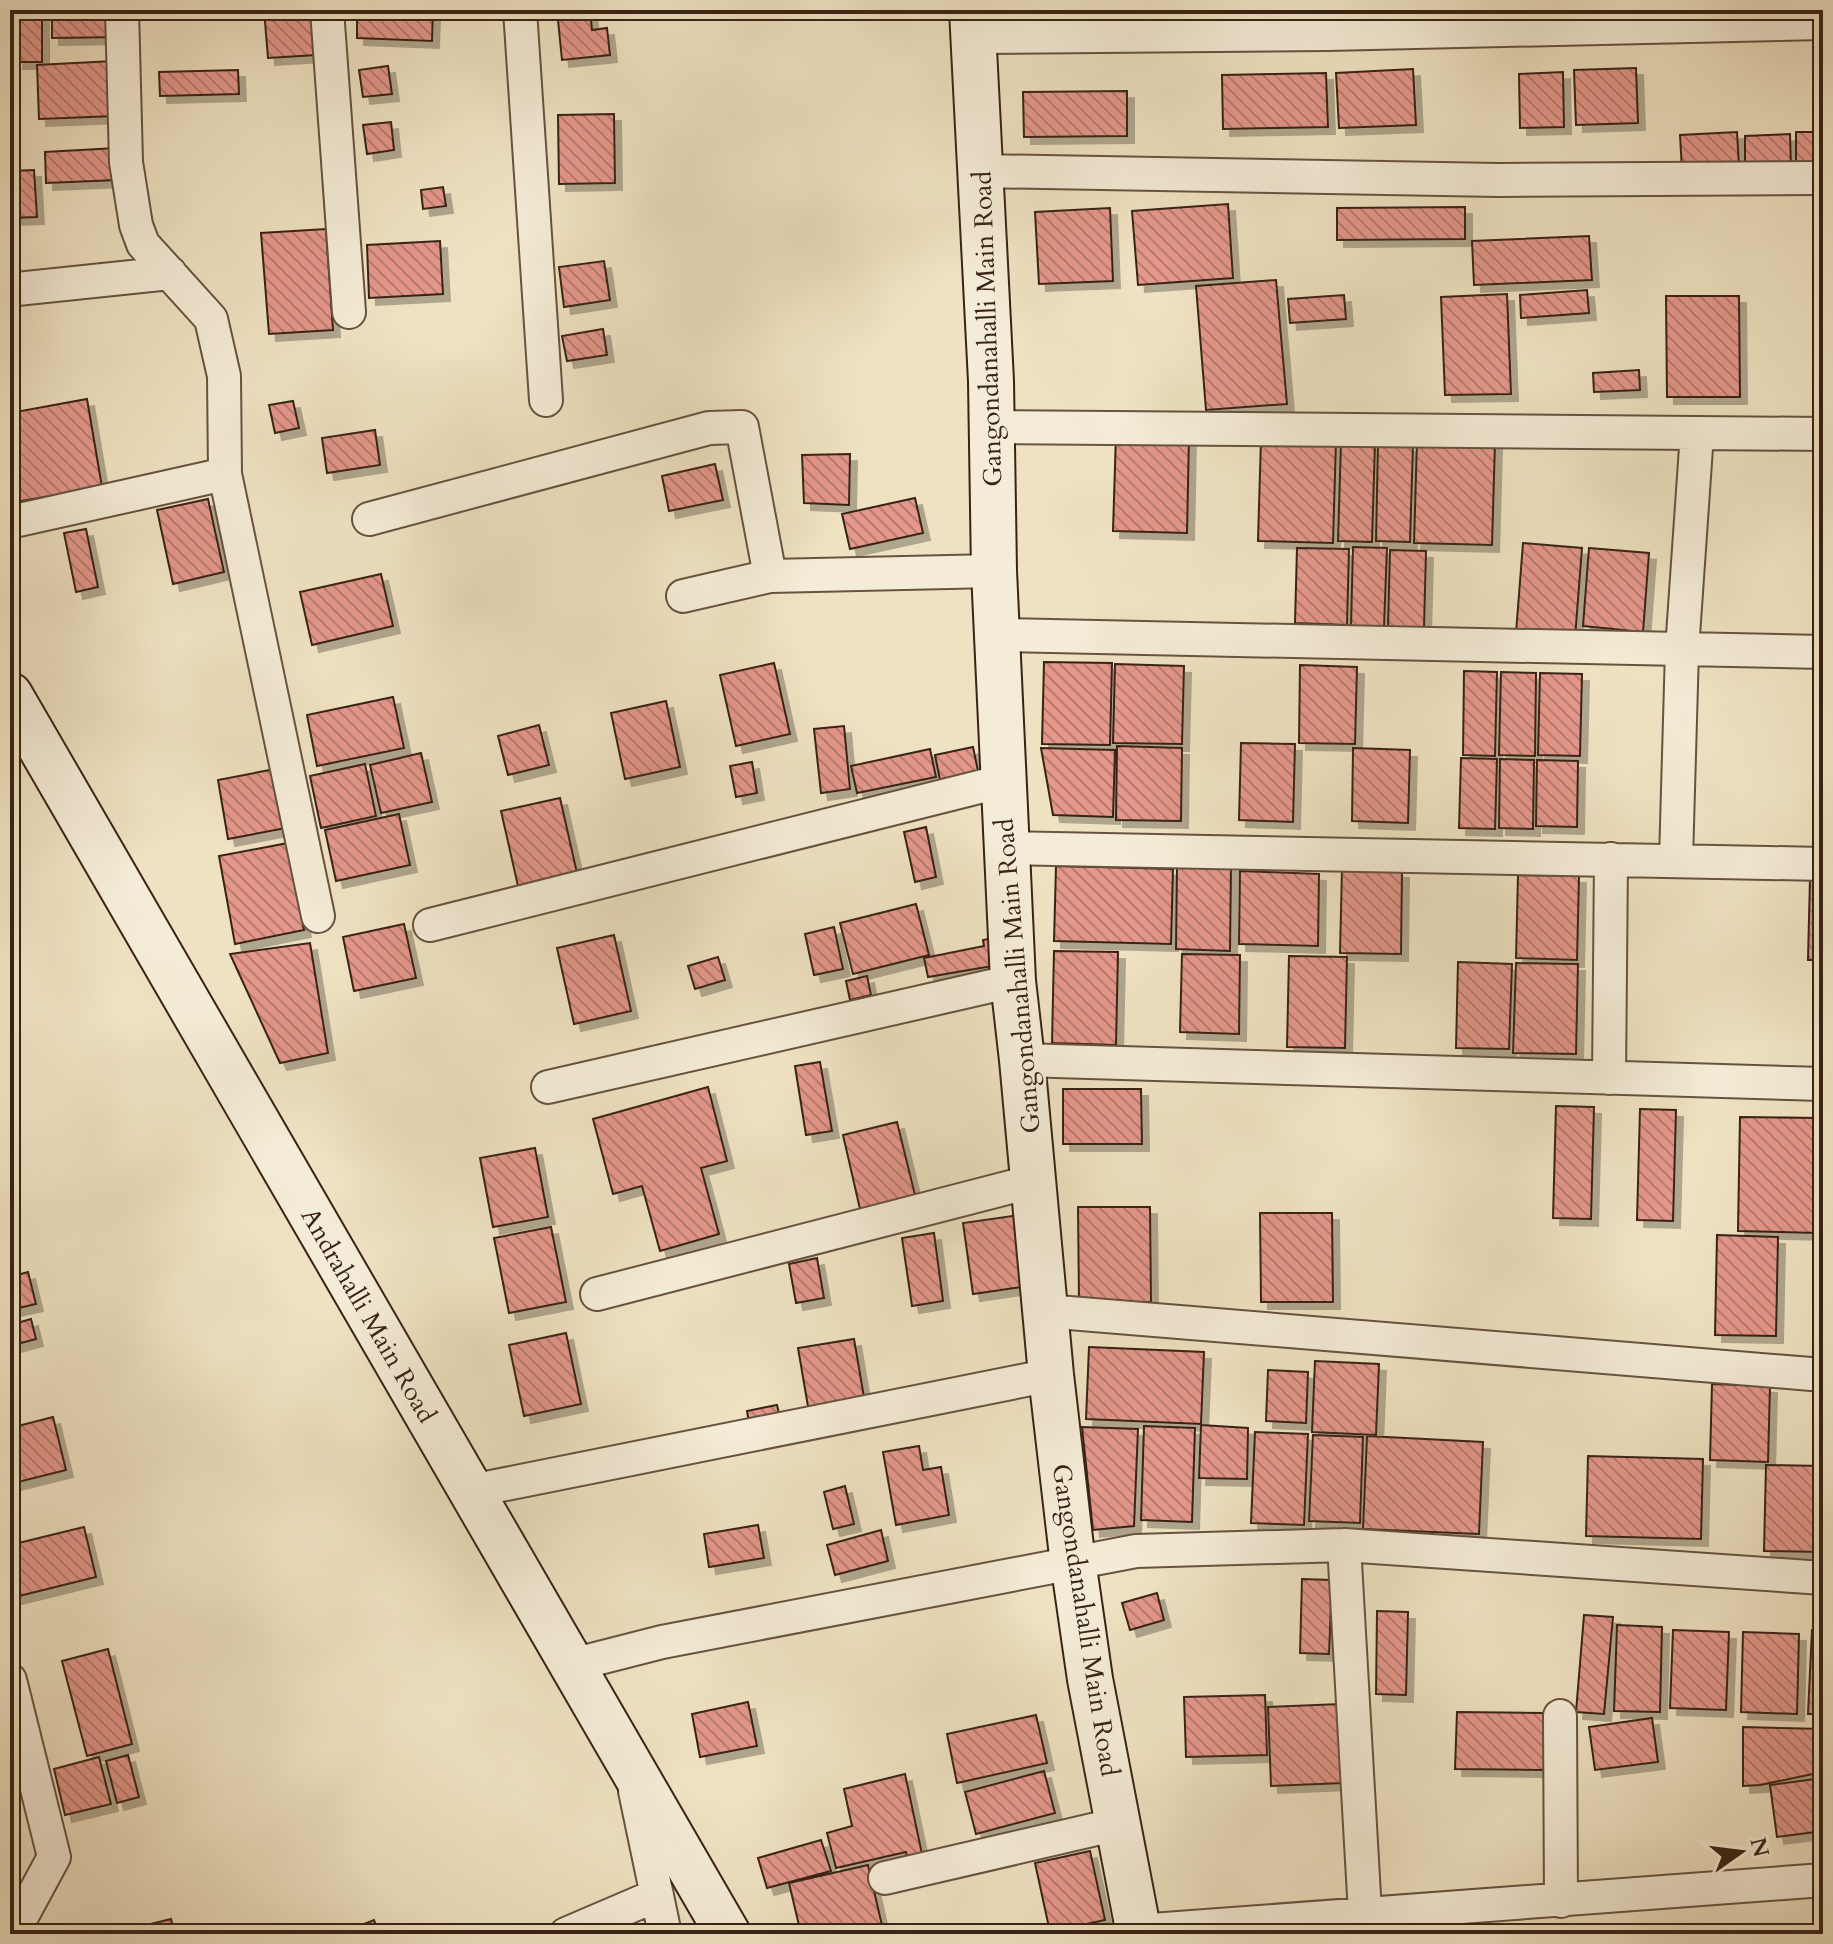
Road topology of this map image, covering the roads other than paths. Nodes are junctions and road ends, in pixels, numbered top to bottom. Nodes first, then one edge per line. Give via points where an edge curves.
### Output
1 (122, 10) edge
2 (327, 10) edge
3 (520, 10) edge
4 (973, 23) edge
5 (1823, 23) edge
6 (981, 171) junction
7 (1823, 178) edge
8 (170, 273) junction
9 (10, 287) edge
10 (349, 312) dead end
11 (546, 400) dead end
12 (993, 427) junction
13 (1697, 433) junction
14 (1823, 434) edge
15 (225, 474) junction
16 (369, 519) dead end
17 (10, 522) edge
18 (994, 571) junction
19 (770, 576) junction
20 (683, 596) dead end
21 (998, 635) junction
22 (1682, 650) junction
23 (1823, 652) edge
24 (10, 695) edge
25 (1003, 781) junction
26 (1005, 848) junction
27 (1611, 859) junction
28 (1676, 860) junction
29 (1823, 864) edge
30 (318, 916) dead end
31 (430, 925) dead end
32 (1013, 981) junction
33 (1022, 1060) junction
34 (1609, 1078) junction
35 (1823, 1084) edge
36 (548, 1087) dead end
37 (1034, 1181) junction
38 (597, 1294) dead end
39 (1045, 1311) junction
40 (1051, 1375) junction
41 (1823, 1375) edge
42 (471, 1491) junction
43 (1344, 1545) junction
44 (1074, 1563) junction
45 (1823, 1578) edge
46 (572, 1665) junction
47 (10, 1680) edge
48 (1560, 1716) dead end
49 (630, 1764) junction
50 (1118, 1824) junction
51 (885, 1878) dead end
52 (1823, 1880) edge
53 (657, 1895) junction
54 (1561, 1901) junction
55 (1365, 1913) junction
56 (10, 1921) edge
57 (1138, 1932) edge
58 (566, 1934) edge
59 (665, 1934) edge
60 (728, 1934) edge

1 - 8 street via 126,162 136,225 143,244
2 - 10 street
3 - 11 street
4 - 5 street via 1328,34
4 - 6 street, Gangondanahalli Main Road
6 - 7 street via 1499,180
6 - 12 street, Gangondanahalli Main Road
8 - 9 street
8 - 15 street via 211,319 224,376
12 - 13 street
12 - 18 street, Gangondanahalli Main Road
13 - 14 street
13 - 22 street
15 - 17 street
15 - 30 street
16 - 19 street via 709,428 742,427
18 - 19 street
18 - 21 street, Gangondanahalli Main Road
19 - 20 street
21 - 22 street
21 - 25 street, Gangondanahalli Main Road
22 - 23 street
22 - 28 street
24 - 42 street, Andrahalli Main Road
25 - 26 street, Gangondanahalli Main Road
25 - 31 street
26 - 27 street
26 - 32 street, Gangondanahalli Main Road
27 - 28 street
27 - 34 street
28 - 29 street
32 - 33 street, Gangondanahalli Main Road
32 - 36 street
33 - 34 street
33 - 37 street, Gangondanahalli Main Road
34 - 35 street
37 - 38 street
37 - 39 street, Gangondanahalli Main Road
39 - 40 street, Gangondanahalli Main Road
39 - 41 street
40 - 42 street
40 - 44 street, Gangondanahalli Main Road
42 - 46 street, Andrahalli Main Road
43 - 44 street via 1136,1551
43 - 45 street
43 - 55 street
44 - 46 street via 662,1642
44 - 50 street, Gangondanahalli Main Road
46 - 49 street, Andrahalli Main Road
47 - 56 street via 54,1857 21,1918
48 - 54 street
49 - 53 street
49 - 60 street, Andrahalli Main Road
50 - 51 street
50 - 57 street, Gangondanahalli Main Road
52 - 54 street
53 - 58 street
53 - 59 street
54 - 55 street
55 - 57 street

